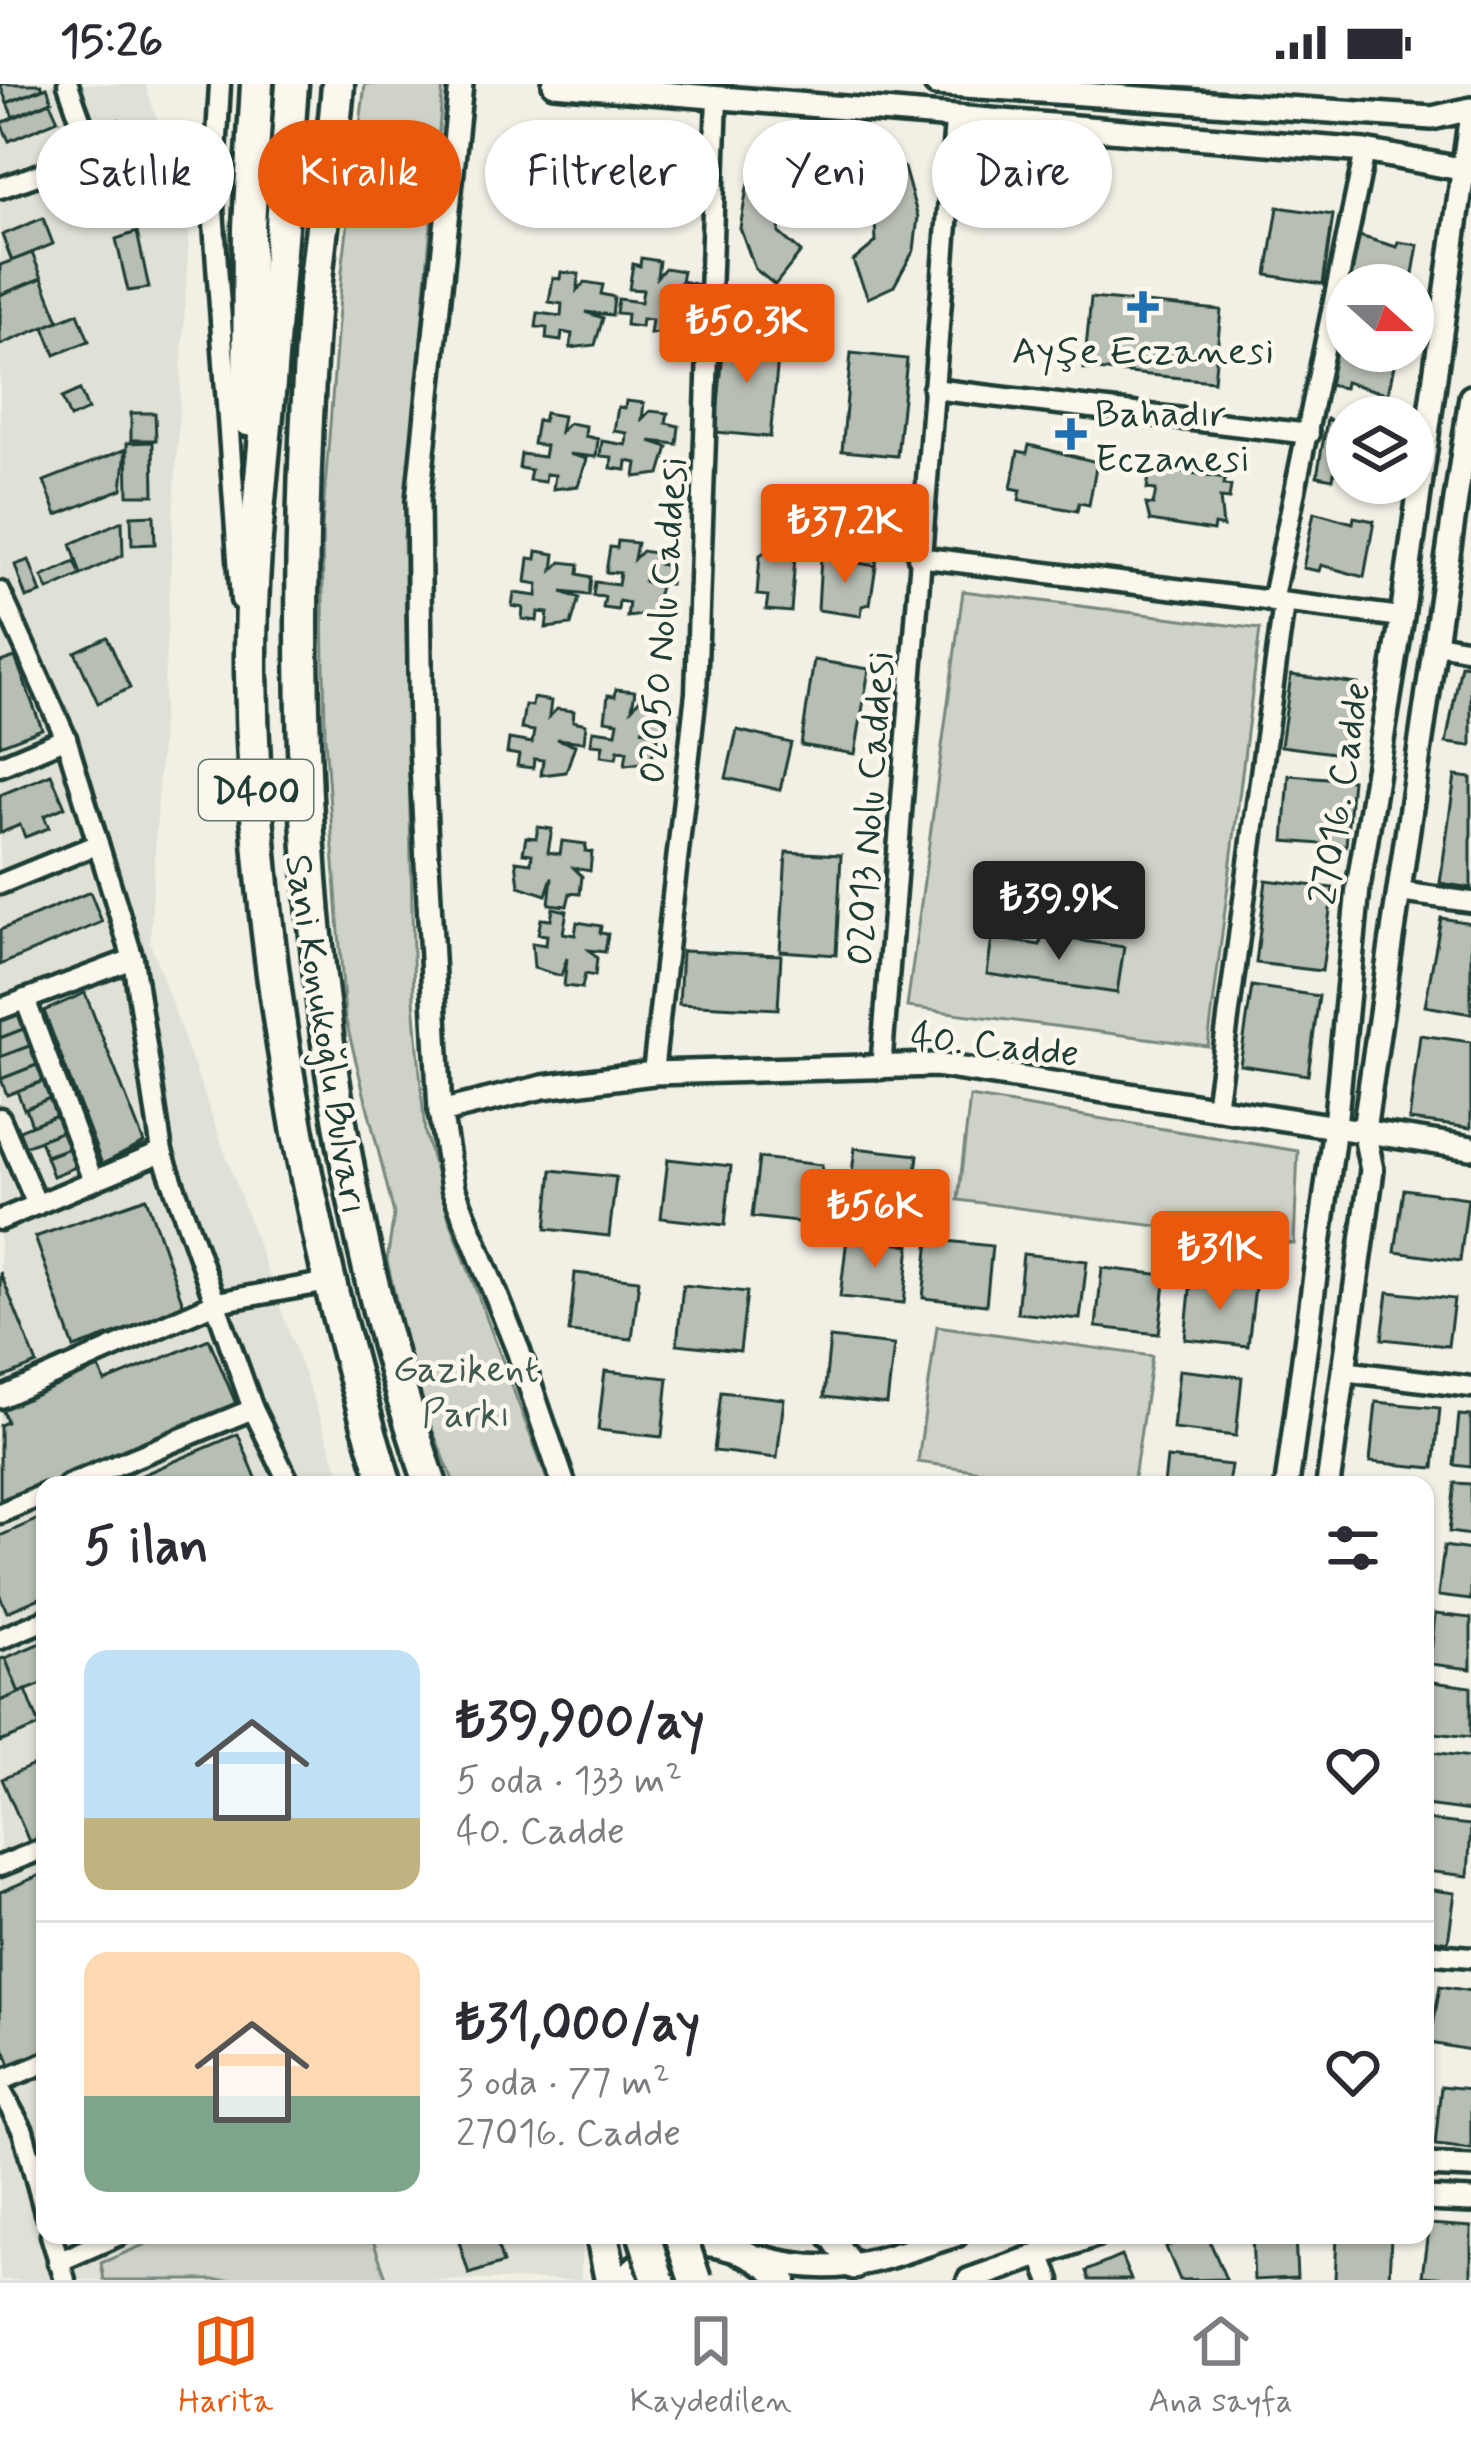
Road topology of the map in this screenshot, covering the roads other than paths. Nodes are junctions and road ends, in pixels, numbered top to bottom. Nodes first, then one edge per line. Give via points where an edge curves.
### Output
1 (68, 84) edge
2 (220, 84) edge
3 (257, 84) edge
4 (292, 84) edge
5 (460, 84) edge
6 (554, 84) edge
7 (936, 84) edge
8 (985, 86) edge
9 (338, 90) edge
10 (718, 97) junction
11 (1471, 111) edge
12 (80, 120) edge
13 (217, 120) edge
14 (945, 120) edge
15 (1112, 133) edge
16 (1365, 152) junction
17 (1465, 170) edge
18 (36, 175) edge
19 (0, 188) edge
20 (215, 228) edge
21 (946, 228) edge
22 (933, 389) junction
23 (1471, 397) edge
24 (1310, 434) junction
25 (254, 520) junction
26 (918, 557) junction
27 (0, 592) edge
28 (1278, 602) junction
29 (1402, 616) junction
30 (1437, 644) junction
31 (1471, 650) edge
32 (251, 671) junction
33 (66, 738) junction
34 (0, 766) edge
35 (98, 844) junction
36 (0, 884) edge
37 (1400, 892) junction
38 (1471, 902) edge
39 (133, 959) junction
40 (25, 999) junction
41 (0, 1009) edge
42 (880, 1069) junction
43 (653, 1073) junction
44 (1216, 1108) junction
45 (440, 1112) junction
46 (0, 1118) edge
47 (1335, 1126) junction
48 (1364, 1130) junction
49 (1471, 1148) edge
50 (162, 1152) junction
51 (93, 1181) junction
52 (37, 1204) junction
53 (0, 1220) edge
54 (329, 1282) junction
55 (217, 1302) junction
56 (1343, 1371) junction
57 (1471, 1388) edge
58 (0, 1399) edge
59 (253, 1409) junction
60 (90, 1476) edge
61 (286, 1476) edge
62 (383, 1476) edge
63 (428, 1476) edge
64 (561, 1476) edge
65 (1288, 1476) edge
66 (1329, 1476) edge
67 (36, 1498) edge
68 (0, 1513) edge
69 (36, 1624) edge
70 (0, 1639) edge
71 (36, 1852) edge
72 (0, 1866) edge
73 (1434, 1953) edge
74 (1471, 1957) edge
75 (36, 2067) edge
76 (0, 2085) edge
77 (22, 2131) junction
78 (0, 2137) edge
79 (1434, 2165) edge
80 (1471, 2167) edge
81 (36, 2181) edge
82 (1434, 2199) edge
83 (1471, 2201) edge
84 (53, 2244) edge
85 (105, 2244) edge
86 (604, 2244) edge
87 (647, 2244) edge
88 (683, 2244) edge
89 (683, 2244) edge
90 (732, 2244) edge
91 (837, 2244) edge
92 (928, 2244) edge
93 (1069, 2244) edge
94 (1040, 2254) junction
95 (759, 2257) junction
96 (854, 2268) junction
97 (61, 2274) edge
98 (611, 2280) edge
99 (625, 2280) edge
100 (658, 2280) edge
101 (694, 2280) edge
102 (784, 2280) edge
103 (969, 2280) edge
104 (1050, 2280) edge

1 - 12 street
2 - 13 street
3 - 25 highway via 249,227
4 - 25 highway, Sani Konukoğlu Bulvarı / D400
5 - 45 street via 418,500
6 - 10 street
7 - 8 street
8 - 11 street via 1432,118
9 - 63 highway, Sani Konukoğlu Bulvarı / D400 via 312,324 299,697 316,943 337,1100
10 - 14 street
10 - 43 street, 02050 Nolu Caddesi via 696,693
11 - 17 street, 27016. Cadde
15 - 16 street
16 - 17 street
16 - 24 street
17 - 29 street, 27016. Cadde
18 - 19 street
20 - 32 street via 225,437
21 - 22 street, 02013 Nolu Caddesi
22 - 24 street
22 - 26 street, 02013 Nolu Caddesi
23 - 30 street, 27016. Cadde
24 - 28 street via 1284,524
25 - 32 highway, Sani Konukoğlu Bulvarı / D400
26 - 28 street
26 - 42 street, 02013 Nolu Caddesi
27 - 33 street
28 - 29 street
28 - 44 street
29 - 47 street, 27016. Cadde via 1358,888
30 - 31 street
30 - 37 street, 27016. Cadde
32 - 54 highway, Sani Konukoğlu Bulvarı / D400 via 270,942
33 - 34 street
33 - 35 street
35 - 36 street
35 - 39 street
37 - 38 street
37 - 48 street, 27016. Cadde
39 - 40 street
39 - 50 street
40 - 41 street
40 - 51 street
42 - 43 street, 40. Cadde
42 - 44 street, 40. Cadde via 936,1065
43 - 45 street, 40. Cadde via 543,1087
44 - 47 street, 40. Cadde
45 - 64 street via 453,1188
46 - 52 street
47 - 48 street, 40. Cadde
47 - 65 street, 27016. Cadde
48 - 49 street, 40. Cadde
48 - 56 street, 27016. Cadde via 1372,1171
50 - 51 street
50 - 55 street
51 - 52 street
52 - 53 street
54 - 55 street
54 - 62 highway, Sani Konukoğlu Bulvarı / D400
55 - 58 street
55 - 59 street
56 - 57 street
56 - 66 street, 27016. Cadde
59 - 60 street
59 - 61 street
67 - 68 street
69 - 70 street
71 - 72 street
73 - 74 street
75 - 76 street
76 - 77 street
77 - 78 street
77 - 81 street
79 - 80 street
82 - 83 street
84 - 97 street
85 - 97 street
86 - 98 highway
87 - 100 highway, bridge
88 - 101 highway, bridge
89 - 99 main road via 663,2249
90 - 95 main road
91 - 96 street
92 - 96 street
93 - 94 street
94 - 103 street
94 - 104 street
95 - 96 street via 805,2270
95 - 102 main road

